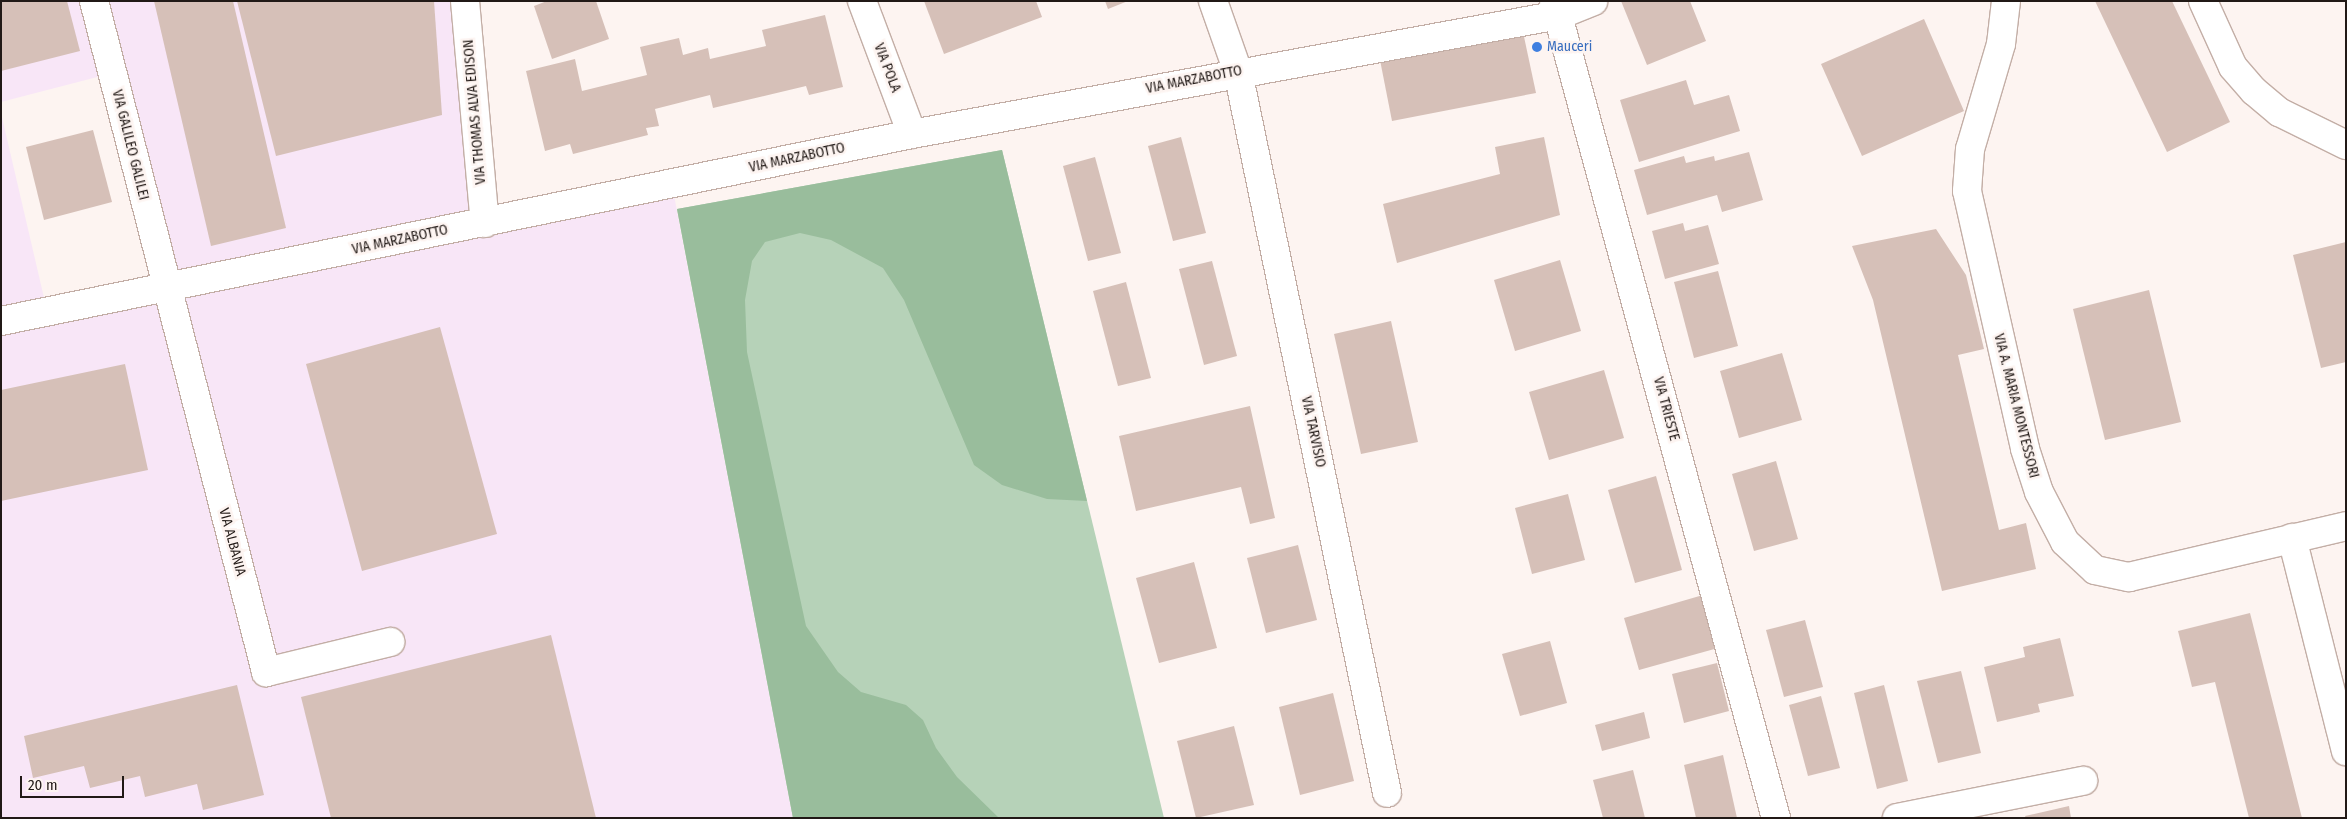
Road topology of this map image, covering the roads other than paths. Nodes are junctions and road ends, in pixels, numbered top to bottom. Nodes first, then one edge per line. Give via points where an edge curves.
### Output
1 (94, 1) edge
2 (465, 1) edge
3 (862, 1) edge
4 (1213, 1) edge
5 (1593, 1) edge
6 (2006, 1) edge
7 (2203, 1) edge
8 (1557, 8) edge
9 (1238, 72) junction
10 (912, 134) junction
11 (2346, 145) edge
12 (485, 223) junction
13 (166, 288) junction
14 (1, 321) edge
15 (2346, 526) edge
16 (2292, 538) junction
17 (390, 642) dead end
18 (2346, 751) edge
19 (2083, 781) dead end
20 (1387, 793) dead end
21 (1776, 818) edge
22 (1897, 818) edge

1 - 13 street, VIA GALILEO GALILEI
2 - 12 street, VIA THOMAS ALVA EDISON
3 - 10 street, VIA POLA
4 - 9 street, VIA TARVISIO
5 - 8 street, VIA MARZABOTTO
6 - 16 street, VIA A. MARIA MONTESSORI via 2001,44 1970,149 1968,197 2021,433 2039,492 2056,529 2084,563 2105,574 2123,577
7 - 11 street via 2233,67 2254,91 2284,115
8 - 9 street, VIA MARZABOTTO
8 - 21 street, VIA TRIESTE
9 - 10 street, VIA MARZABOTTO
9 - 20 street, VIA TARVISIO
10 - 12 street, VIA MARZABOTTO
12 - 13 street, VIA MARZABOTTO
13 - 14 street, VIA MARZABOTTO
13 - 17 street, VIA ALBANIA via 266,672
15 - 16 street, VIA A. MARIA MONTESSORI
16 - 18 street
19 - 22 street

